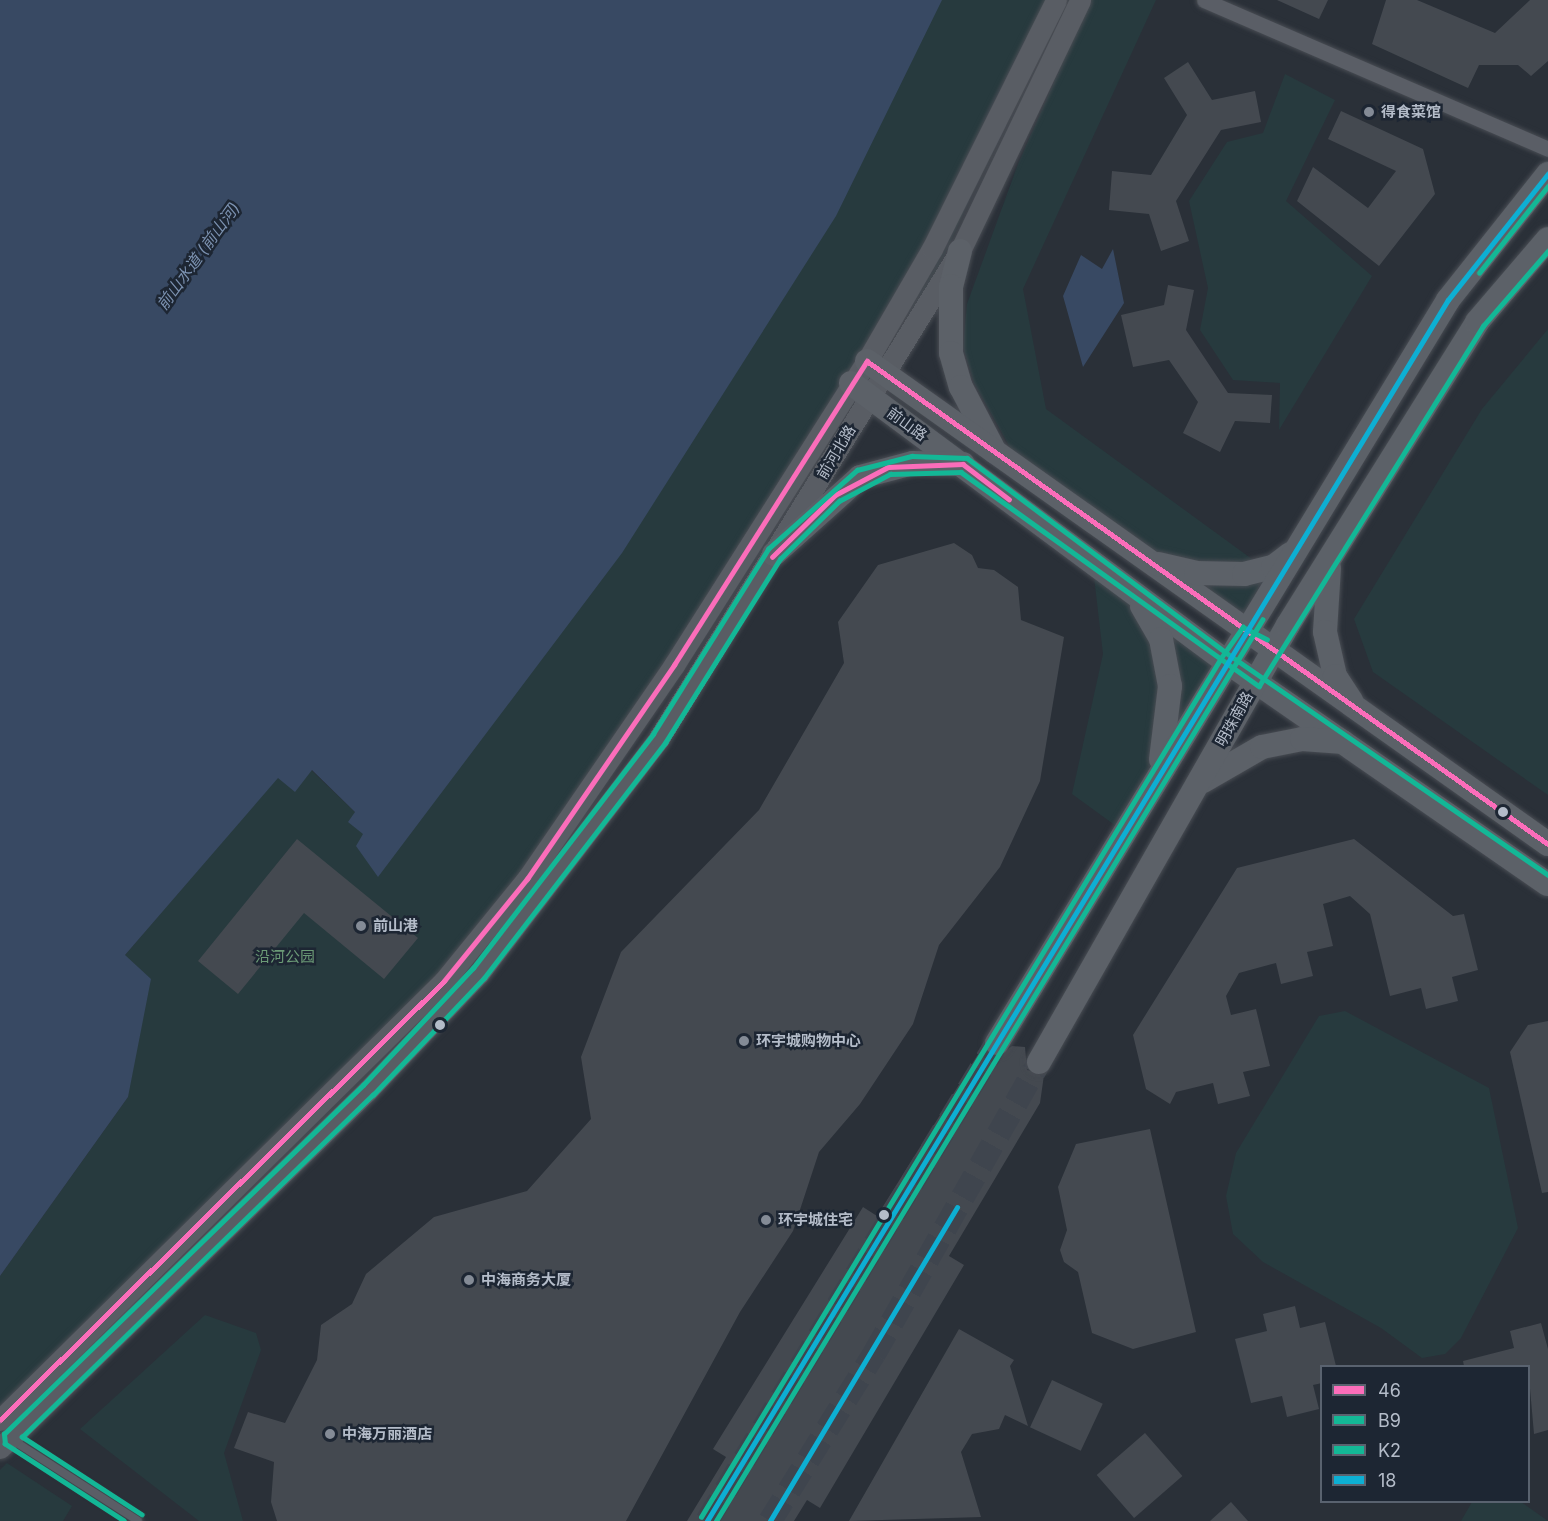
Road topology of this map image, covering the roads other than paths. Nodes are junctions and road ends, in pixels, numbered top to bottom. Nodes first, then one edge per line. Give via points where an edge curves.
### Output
1 (1056, 0) edge
2 (1080, 0) edge
3 (1204, 0) edge
4 (1548, 149) edge
5 (1548, 174) edge
6 (1548, 239) edge
7 (960, 251) junction
8 (1448, 300) junction
9 (1476, 322) junction
10 (876, 368) junction
11 (860, 390) junction
12 (1001, 461) junction
13 (963, 464) junction
14 (1300, 543) junction
15 (1334, 552) junction
16 (774, 554) junction
17 (1143, 558) junction
18 (1127, 588) junction
19 (1246, 634) junction
20 (1272, 651) junction
21 (1227, 662) junction
22 (1257, 679) junction
23 (1365, 716) junction
24 (1347, 743) junction
25 (1150, 789) junction
26 (1193, 791) junction
27 (1548, 844) edge
28 (1548, 884) edge
29 (996, 1043) tunnel mouth
30 (1039, 1062) tunnel mouth
31 (3, 1435) edge
32 (138, 1521) edge

1 - 10 main road, 前河北路
2 - 7 main road, 前河北路
3 - 4 street
5 - 8 main road
6 - 9 main road, 明珠南路
7 - 10 main road, 前河北路
7 - 12 main road via 951,286 951,353 974,414
8 - 9 main road
8 - 14 main road
9 - 15 main road, 明珠南路
10 - 11 main road, 前河北路
10 - 12 main road, 前山路
11 - 13 main road, 前山路
11 - 16 main road, 前河北路
11 - 31 main road, 前河北路 via 527,879 444,981
12 - 17 main road, 前山路
13 - 16 main road via 913,463 860,477
13 - 18 main road, 前山路
14 - 17 main road via 1273,567 1244,574 1196,573
14 - 19 main road
15 - 20 main road, 明珠南路
15 - 23 main road via 1323,607 1329,654 1344,692
16 - 31 main road, 前河北路 via 659,738 478,973 368,1090
17 - 19 main road, 前山路
18 - 21 main road, 前山路
18 - 25 main road via 1161,639 1170,686 1166,735
19 - 20 main road, 前山路
19 - 21 main road
20 - 22 main road, 明珠南路
20 - 23 main road, 前山路
21 - 22 main road, 前山路
21 - 25 main road
22 - 24 main road, 前山路
22 - 26 main road, 明珠南路
23 - 27 main road, 前山路
24 - 26 main road via 1302,739 1262,747 1218,768
24 - 28 main road, 前山路
25 - 29 main road
26 - 30 main road, 明珠南路
31 - 32 lane

